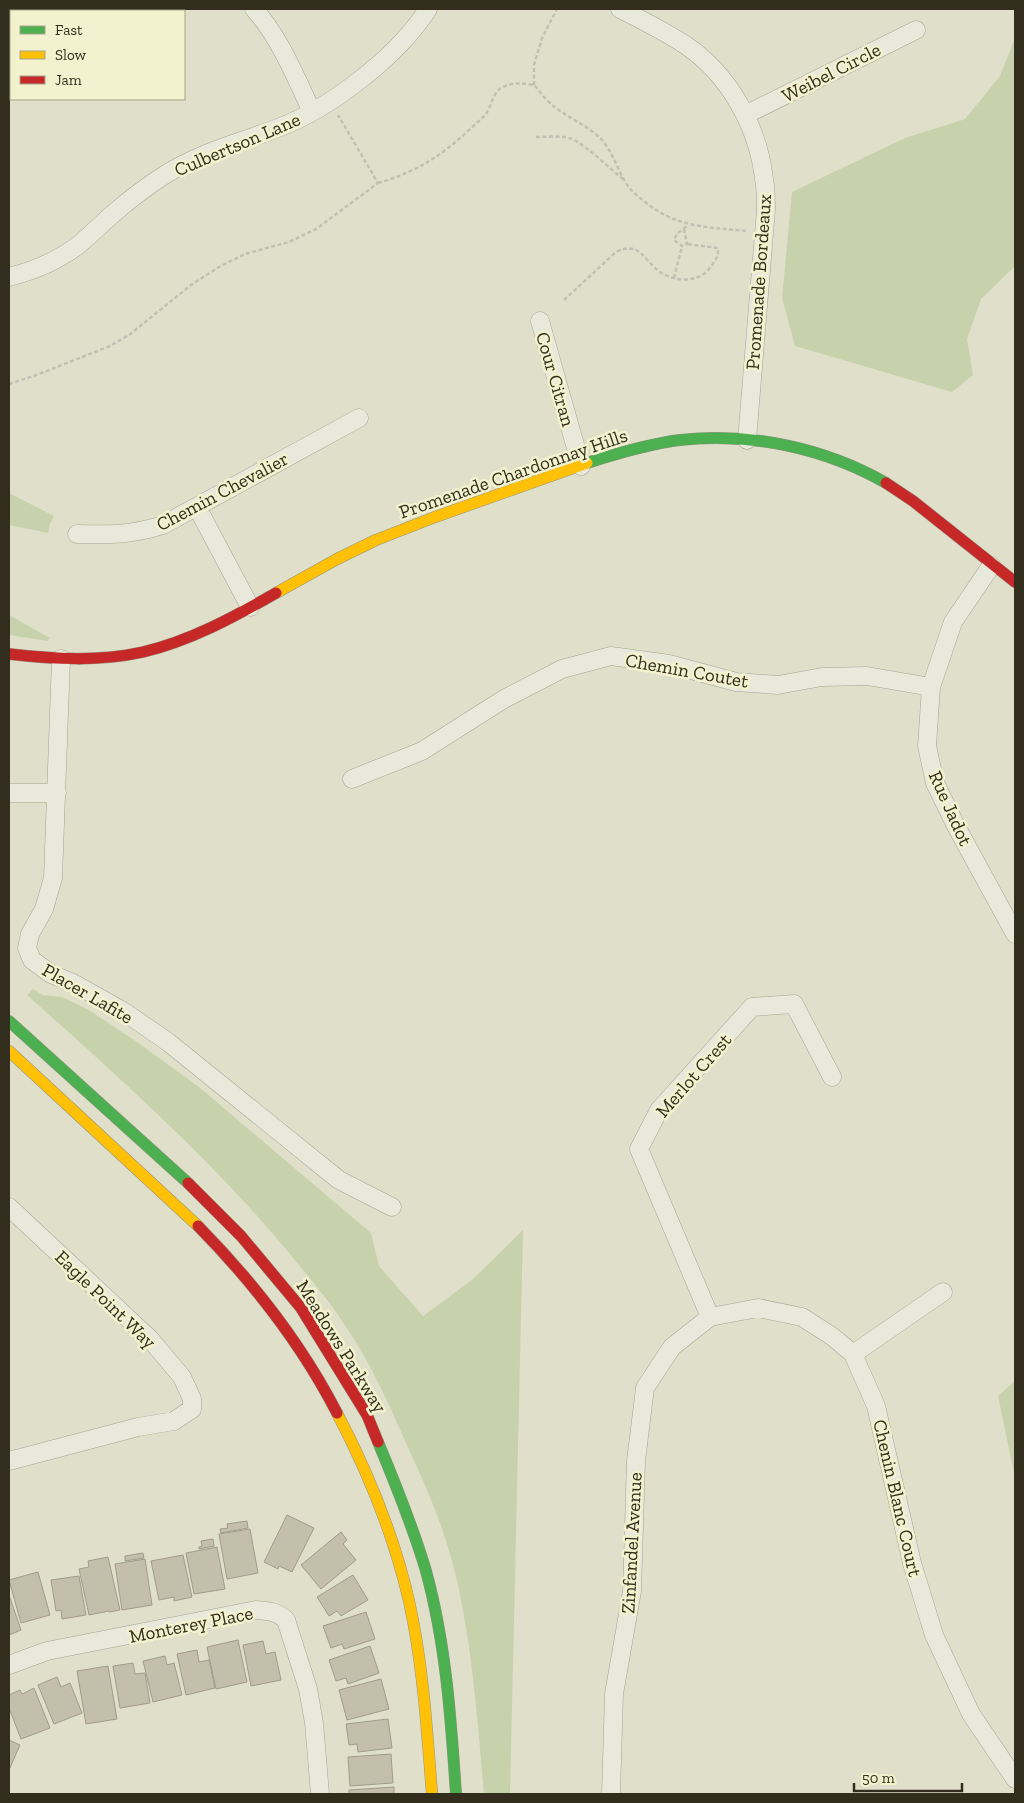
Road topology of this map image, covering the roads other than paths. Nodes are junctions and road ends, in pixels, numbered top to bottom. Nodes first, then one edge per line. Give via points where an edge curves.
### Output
1 (254, 9) edge
2 (428, 9) edge
3 (628, 11) edge
4 (916, 30) dead end
5 (312, 112) junction
6 (746, 115) junction
7 (9, 277) edge
8 (540, 321) dead end
9 (359, 418) dead end
10 (747, 440) junction
11 (581, 466) junction
12 (197, 507) junction
13 (77, 534) dead end
14 (991, 566) junction
15 (1015, 582) edge
16 (250, 607) junction
17 (9, 654) edge
18 (61, 659) junction
19 (931, 687) junction
20 (352, 779) dead end
21 (9, 792) edge
22 (57, 793) junction
23 (1015, 934) edge
24 (10, 1024) edge
25 (9, 1051) edge
26 (832, 1077) dead end
27 (9, 1207) edge
28 (392, 1207) dead end
29 (943, 1292) dead end
30 (710, 1318) junction
31 (853, 1354) junction
32 (9, 1462) edge
33 (9, 1665) edge
34 (1015, 1779) edge
35 (320, 1794) edge
36 (432, 1794) edge
37 (456, 1794) edge
38 (611, 1794) edge

1 - 5 street via 286,59
2 - 5 street, Culbertson Lane via 397,46 354,85
3 - 6 street, Promenade Bordeaux via 687,46 709,64
4 - 6 street, Weibel Circle
5 - 7 street, Culbertson Lane via 280,128 201,156 163,176 77,246 51,262
6 - 10 street, Promenade Bordeaux via 758,148 766,209
8 - 11 street, Cour Citran
9 - 12 street, Chemin Chevalier
10 - 11 main road, Promenade Chardonnay Hills via 678,440 634,449
10 - 14 main road, Promenade Chardonnay Hills via 818,454 877,478 912,500
11 - 16 main road, Promenade Chardonnay Hills via 389,534
12 - 13 street, Chemin Chevalier via 142,532
12 - 16 street
14 - 15 main road, Promenade Chardonnay Hills
14 - 19 street, Rue Jadot via 953,622
16 - 18 main road, Promenade Chardonnay Hills via 161,647 121,656
17 - 18 main road, Promenade Chardonnay Hills
18 - 22 street, Placer Lafite
19 - 20 street, Chemin Coutet via 867,676 822,677 778,684 736,682 669,664 611,656 562,669 504,699 422,751
19 - 23 street, Rue Jadot via 927,746 935,783
21 - 22 street
22 - 28 street, Placer Lafite via 53,878 44,909 30,934 27,948 32,960 51,974 123,1011 168,1042 339,1180
24 - 37 main road, Meadows Parkway via 200,1193 241,1236 300,1308 367,1415 403,1502 426,1572 444,1658
25 - 36 main road, Meadows Parkway via 216,1244 253,1285 329,1396 369,1479 407,1594 422,1682
26 - 30 street, Merlot Crest via 794,1004 752,1007 659,1110 640,1149
27 - 32 street, Eagle Point Way via 150,1339 182,1377 192,1399 192,1410 174,1421 138,1427
29 - 31 street
30 - 31 street, Chenin Blanc Court via 758,1308 802,1317
30 - 38 street, Zinfandel Avenue via 672,1347 645,1388 636,1461 632,1591 614,1694
31 - 34 street, Chenin Blanc Court via 876,1406 912,1563 934,1635 971,1714
33 - 35 street, Monterey Place via 47,1651 256,1610 278,1613 286,1620 308,1689

